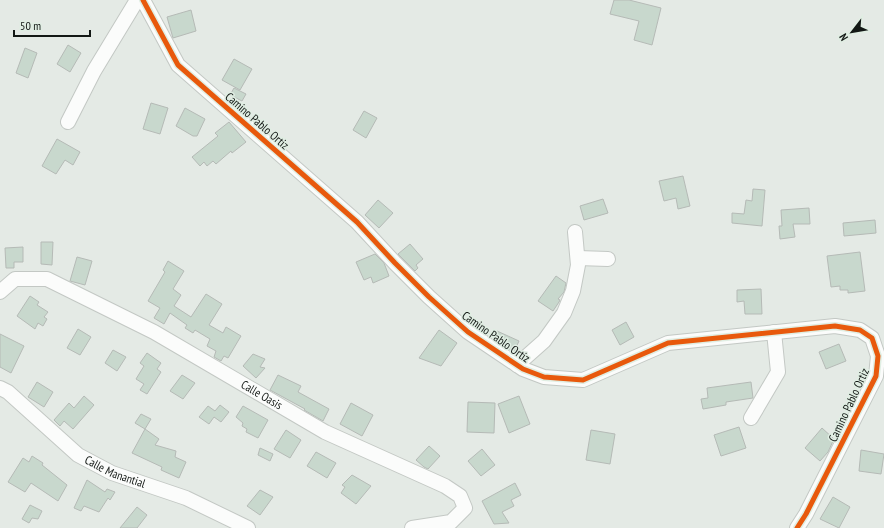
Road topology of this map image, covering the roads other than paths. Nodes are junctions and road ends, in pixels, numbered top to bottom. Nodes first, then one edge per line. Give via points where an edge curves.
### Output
1 (137, 0) edge
2 (143, 0) edge
3 (68, 122) dead end
4 (574, 232) dead end
5 (578, 258) junction
6 (608, 259) dead end
7 (0, 292) edge
8 (774, 332) junction
9 (517, 365) junction
10 (0, 388) edge
11 (750, 418) dead end
12 (248, 528) edge
13 (412, 528) edge
14 (796, 528) edge

1 - 3 street via 94,71
2 - 9 street, Camino Pablo Ortiz via 178,65 357,222 412,280 462,327
4 - 5 street
5 - 6 street
5 - 9 street via 573,291 564,313 544,341
7 - 13 street, Calle Oasis via 15,279 47,279 154,332 325,432 444,486 460,496 465,508 451,522
8 - 9 street, Camino Pablo Ortiz via 668,343 582,380 544,377
8 - 11 street via 778,372
8 - 14 street, Camino Pablo Ortiz via 834,326 860,330 872,338 878,356 876,376 806,514
10 - 12 street, Calle Manantial via 8,392 78,455 112,473 186,498

